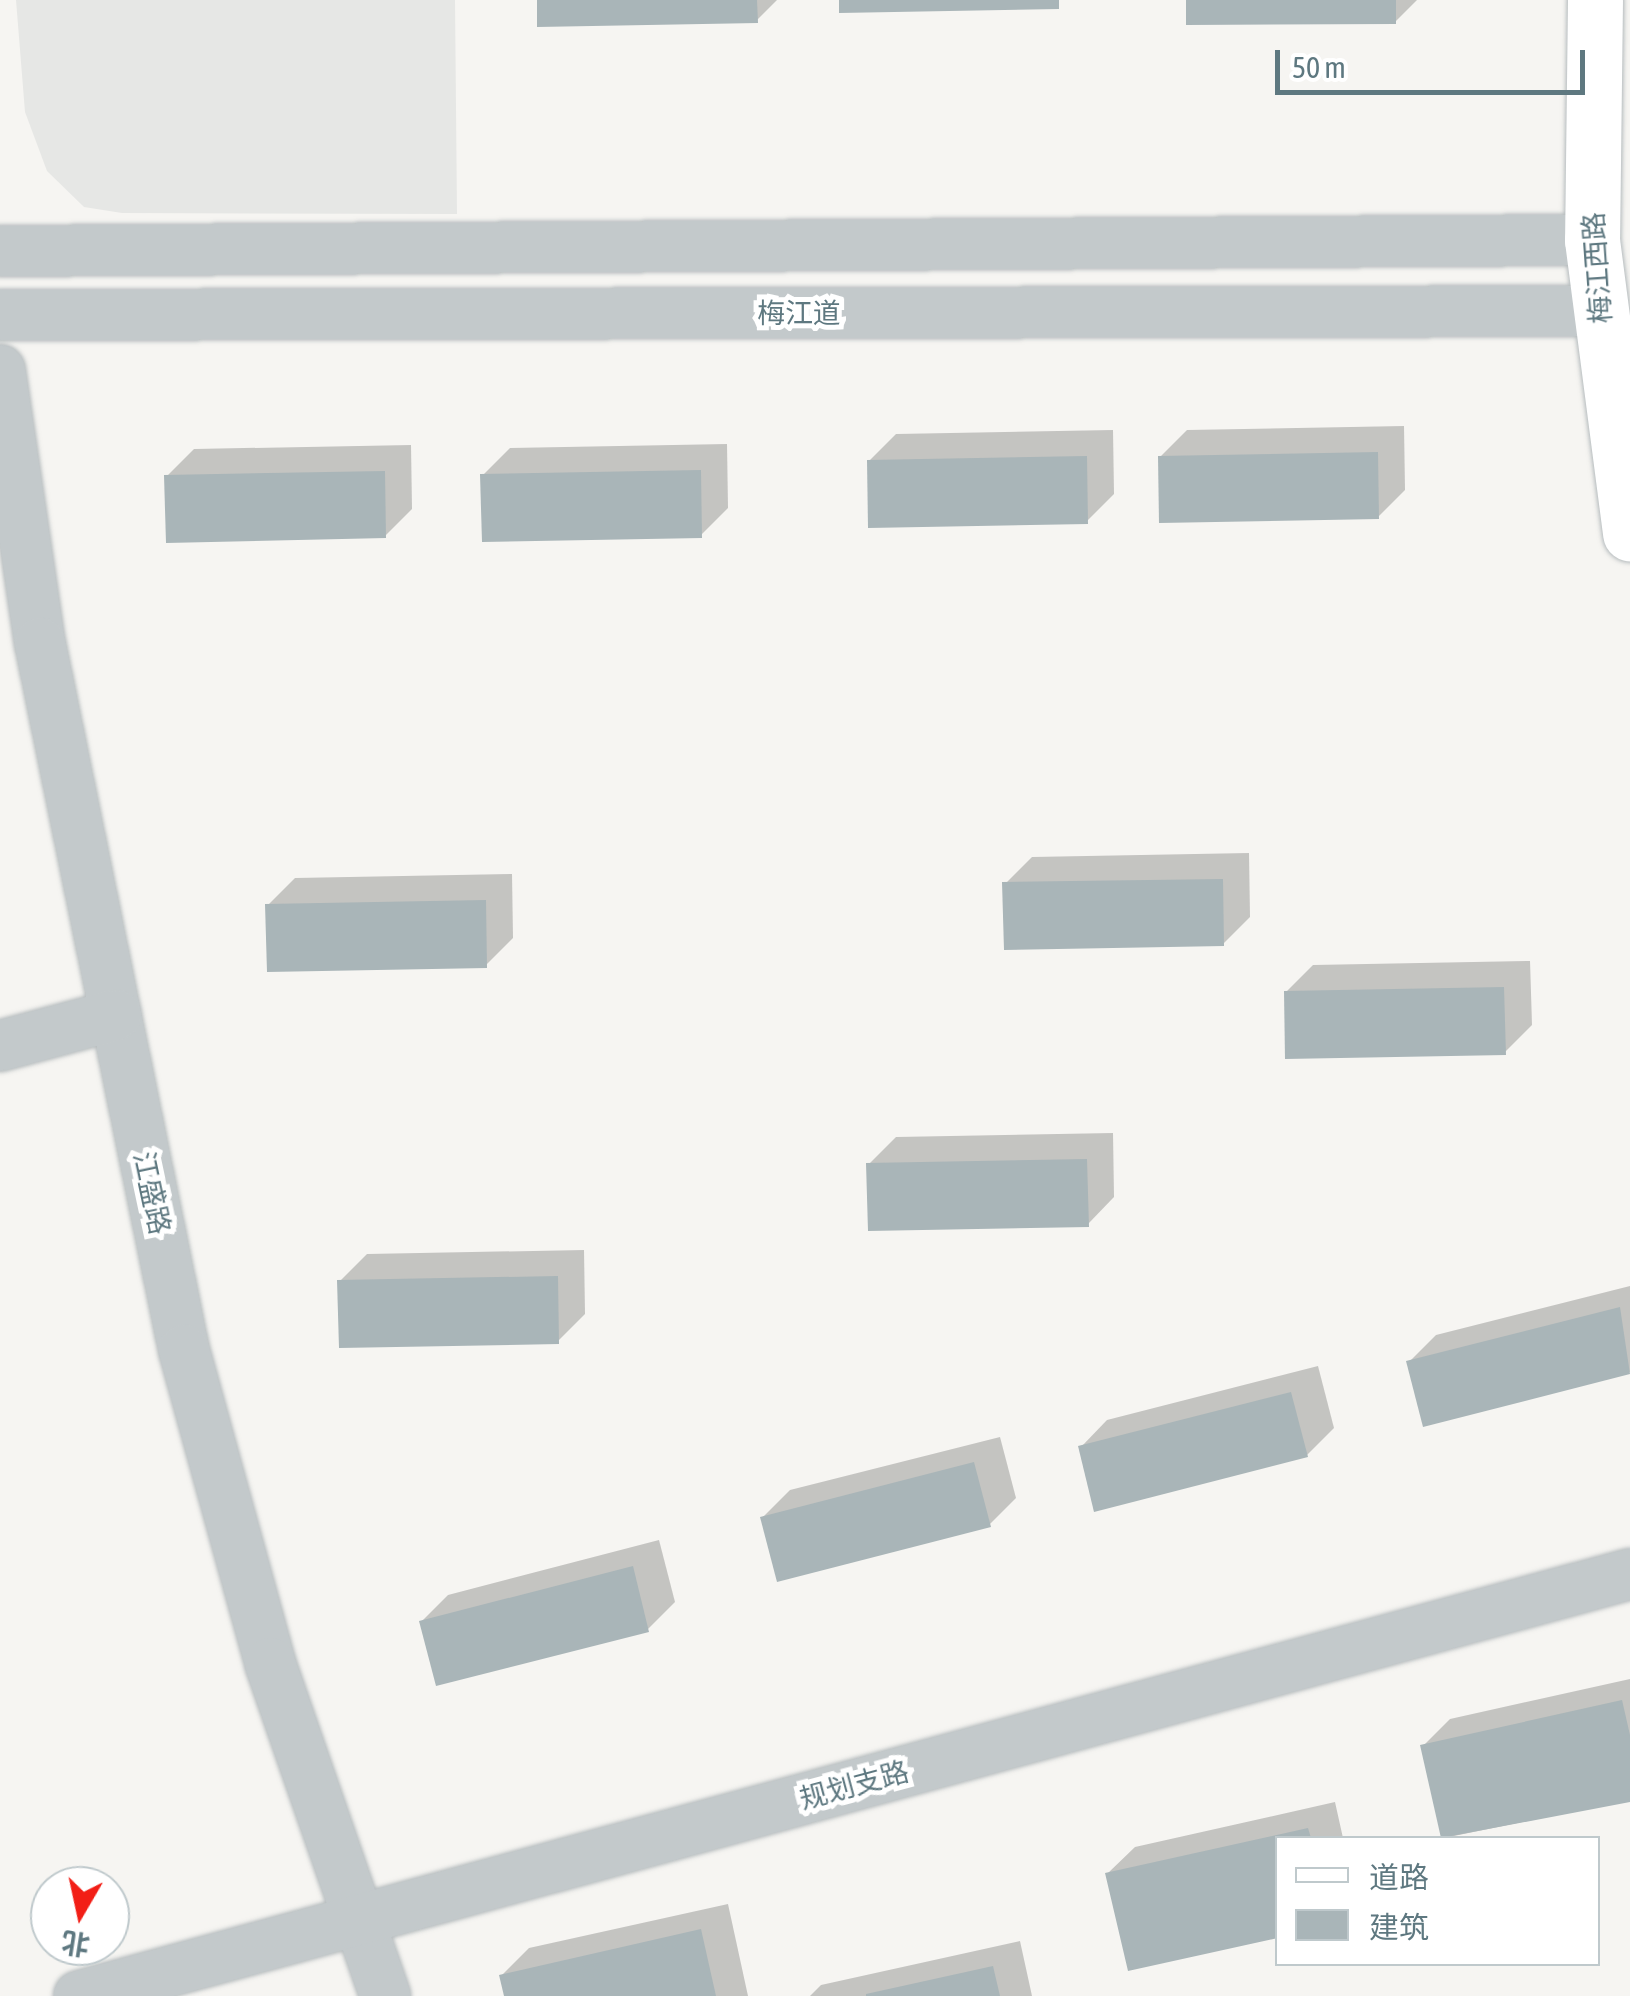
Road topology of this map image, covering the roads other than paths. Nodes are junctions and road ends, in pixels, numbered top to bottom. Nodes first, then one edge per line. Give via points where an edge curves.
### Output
1 (1594, 0) edge
2 (1592, 240) junction
3 (0, 252) edge
4 (1598, 311) junction
5 (0, 315) edge
6 (0, 370) edge
7 (1630, 534) edge
8 (116, 1015) junction
9 (0, 1046) edge
10 (1630, 1574) edge
11 (359, 1920) junction
12 (78, 1996) edge
13 (385, 1996) edge

1 - 2 main road, 梅江西路
2 - 3 street
2 - 4 main road, 梅江西路
4 - 5 street, 梅江道
4 - 7 main road, 梅江西路
6 - 8 street, 江盛路 via 40,642
8 - 9 street
8 - 11 street, 江盛路 via 184,1350 270,1662
10 - 11 street, 规划支路
11 - 12 street, 规划支路
11 - 13 street, 江盛路

